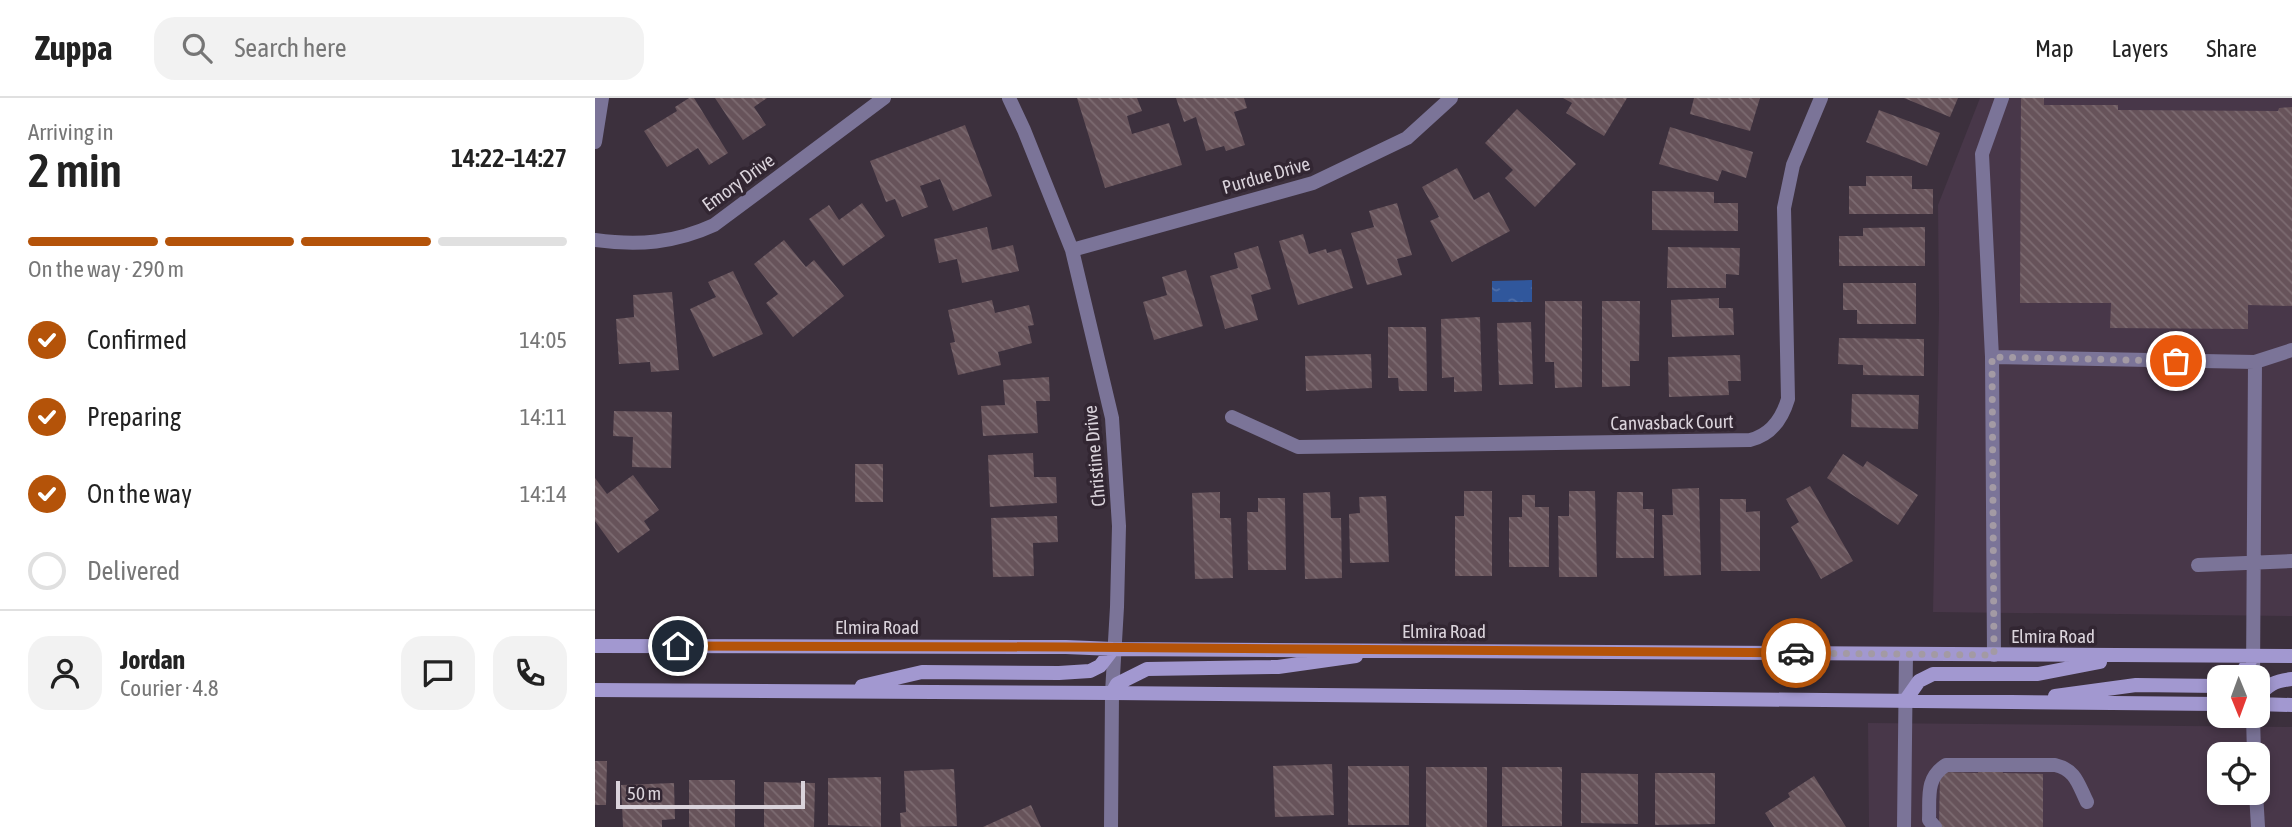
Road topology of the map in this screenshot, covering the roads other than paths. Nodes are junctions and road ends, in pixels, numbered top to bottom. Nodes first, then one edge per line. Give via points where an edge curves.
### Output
1 (602, 98) edge
2 (884, 98) edge
3 (1009, 98) edge
4 (1451, 98) edge
5 (1821, 98) edge
6 (2003, 98) edge
7 (595, 142) edge
8 (595, 240) edge
9 (1072, 250) junction
10 (2292, 351) edge
11 (1992, 357) junction
12 (2255, 362) junction
13 (1233, 417) dead end
14 (2292, 561) edge
15 (2253, 562) junction
16 (2198, 565) dead end
17 (595, 646) edge
18 (1113, 649) junction
19 (1385, 649) junction
20 (1906, 654) junction
21 (1994, 655) junction
22 (2140, 656) junction
23 (2253, 656) junction
24 (2292, 656) edge
25 (2247, 665) edge
26 (2253, 665) edge
27 (2292, 679) edge
28 (2270, 684) edge
29 (2207, 686) edge
30 (595, 690) edge
31 (833, 692) junction
32 (1112, 693) junction
33 (1905, 701) junction
34 (2019, 702) junction
35 (2207, 704) edge
36 (2270, 704) edge
37 (2292, 705) edge
38 (2087, 802) dead end
39 (2257, 805) edge
40 (1111, 827) edge
41 (1904, 827) edge
42 (1935, 827) edge
43 (2258, 827) edge

1 - 7 street
2 - 8 street, Emory Drive via 714,225 669,241
3 - 9 street, Christine Drive
4 - 9 street, Purdue Drive via 1408,138 1313,183
5 - 13 street, Canvasback Court via 1793,165 1784,208 1788,399 1777,422 1761,437 1298,447
6 - 11 street via 1982,154
9 - 18 street, Christine Drive via 1107,390 1116,453 1119,526
10 - 12 street
11 - 12 street
11 - 21 street
12 - 15 street
14 - 15 street
15 - 16 street
15 - 23 street
17 - 18 main road, Elmira Road
18 - 19 main road, Elmira Road
18 - 31 main road via 1090,671 922,672
18 - 32 street, Christine Drive
19 - 20 main road, Elmira Road
19 - 32 main road via 1278,667 1147,669 1117,684
20 - 21 main road, Elmira Road
20 - 33 street
21 - 22 main road, Elmira Road
22 - 23 main road, Elmira Road
22 - 33 main road via 2038,674 1933,674 1919,681
23 - 24 main road, Elmira Road
23 - 25 main road
23 - 26 street
27 - 28 main road
29 - 34 main road via 2136,685
30 - 31 main road
31 - 32 main road
32 - 33 main road
32 - 40 street, Christine Drive
33 - 34 main road
33 - 41 street
34 - 35 main road
36 - 37 main road
38 - 42 street via 2074,776 2055,765 1946,765 1931,779 1929,820
39 - 43 street

